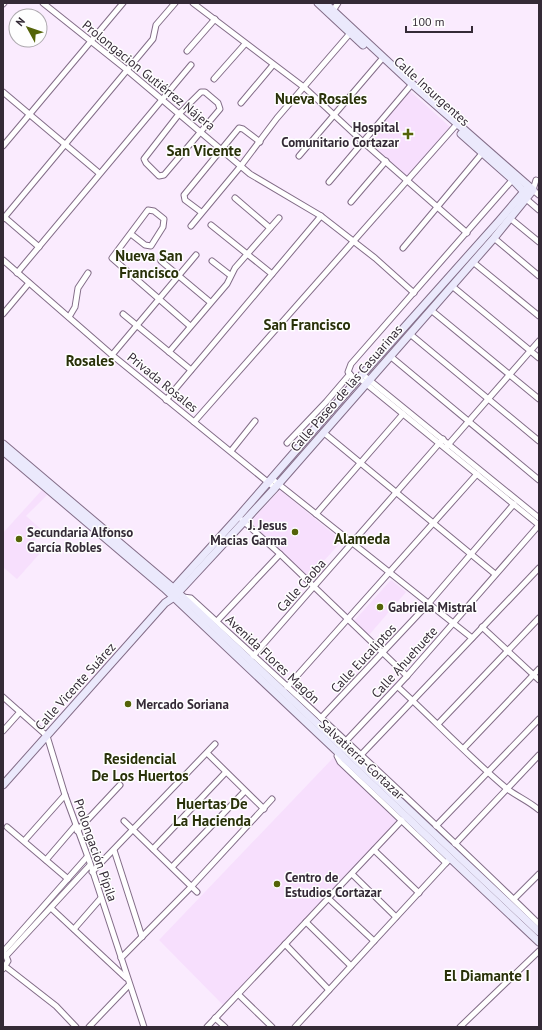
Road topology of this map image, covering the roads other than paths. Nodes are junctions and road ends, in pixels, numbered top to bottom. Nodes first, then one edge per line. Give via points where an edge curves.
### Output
1 (43, 3) edge
2 (123, 3) edge
3 (174, 3) edge
4 (193, 3) edge
5 (318, 3) edge
6 (338, 3) edge
7 (329, 7) edge
8 (215, 19) junction
9 (352, 31) junction
10 (91, 41) junction
11 (245, 44) junction
12 (187, 51) dead end
13 (381, 60) junction
14 (191, 65) dead end
15 (273, 65) junction
16 (127, 70) junction
17 (214, 79) dead end
18 (411, 85) junction
19 (305, 88) junction
20 (3, 92) edge
21 (161, 100) junction
22 (241, 103) dead end
23 (29, 114) junction
24 (179, 114) junction
25 (334, 114) junction
26 (455, 125) junction
27 (201, 131) junction
28 (362, 141) junction
29 (260, 142) junction
30 (65, 144) junction
31 (3, 146) edge
32 (220, 148) junction
33 (484, 151) junction
34 (299, 156) dead end
35 (386, 161) junction
36 (240, 166) junction
37 (99, 173) junction
38 (515, 178) junction
39 (538, 179) edge
40 (408, 181) junction
41 (329, 182) dead end
42 (529, 194) edge
43 (235, 198) dead end
44 (351, 202) dead end
45 (438, 206) junction
46 (539, 210) edge
47 (201, 212) junction
48 (321, 216) junction
49 (4, 217) edge
50 (279, 218) dead end
51 (511, 219) junction
52 (211, 225) dead end
53 (191, 226) dead end
54 (270, 228) junction
55 (467, 233) junction
56 (131, 234) junction
57 (494, 238) junction
58 (354, 241) junction
59 (539, 242) edge
60 (39, 247) junction
61 (403, 248) dead end
62 (248, 253) junction
63 (196, 255) dead end
64 (3, 260) edge
65 (161, 261) dead end
66 (212, 261) dead end
67 (473, 262) junction
68 (17, 272) junction
69 (88, 273) dead end
70 (272, 274) junction
71 (179, 275) junction
72 (230, 276) junction
73 (539, 276) edge
74 (29, 283) junction
75 (452, 286) junction
76 (414, 293) junction
77 (159, 300) junction
78 (210, 302) junction
79 (431, 310) junction
80 (3, 314) edge
81 (123, 314) dead end
82 (539, 316) edge
83 (69, 317) junction
84 (190, 326) junction
85 (137, 327) junction
86 (410, 334) junction
87 (539, 341) edge
88 (530, 350) junction
89 (169, 352) junction
90 (112, 355) junction
91 (390, 356) junction
92 (539, 358) edge
93 (191, 370) junction
94 (509, 374) junction
95 (355, 376) junction
96 (367, 382) junction
97 (488, 398) junction
98 (539, 399) edge
99 (166, 400) junction
100 (403, 414) junction
101 (467, 421) junction
102 (194, 422) junction
103 (255, 422) dead end
104 (323, 432) junction
105 (539, 441) edge
106 (442, 442) junction
107 (287, 443) dead end
108 (3, 444) edge
109 (447, 446) junction
110 (3, 451) edge
111 (231, 451) junction
112 (361, 462) junction
113 (477, 474) junction
114 (539, 480) edge
115 (270, 481) junction
116 (276, 486) junction
117 (397, 493) junction
118 (514, 504) junction
119 (316, 514) junction
120 (539, 518) edge
121 (241, 519) junction
122 (434, 523) junction
123 (539, 525) edge
124 (353, 544) junction
125 (280, 554) junction
126 (471, 554) junction
127 (539, 568) edge
128 (389, 573) junction
129 (495, 574) junction
130 (313, 587) junction
131 (176, 594) junction
132 (428, 604) junction
133 (539, 618) edge
134 (348, 620) junction
135 (217, 621) junction
136 (454, 623) junction
137 (482, 627) junction
138 (472, 638) junction
139 (508, 650) junction
140 (383, 653) junction
141 (253, 656) junction
142 (539, 669) edge
143 (533, 675) junction
144 (407, 676) junction
145 (539, 680) edge
146 (287, 687) junction
147 (398, 687) junction
148 (3, 697) edge
149 (412, 700) junction
150 (20, 712) junction
151 (321, 718) junction
152 (539, 719) edge
153 (438, 724) junction
154 (3, 732) edge
155 (47, 736) junction
156 (215, 744) dead end
157 (464, 748) junction
158 (345, 749) junction
159 (207, 753) junction
160 (539, 755) edge
161 (356, 760) junction
162 (487, 771) junction
163 (225, 773) junction
164 (3, 785) edge
165 (120, 785) dead end
166 (507, 789) junction
167 (244, 792) junction
168 (65, 795) junction
169 (272, 799) dead end
170 (264, 809) junction
171 (539, 810) edge
172 (399, 814) junction
173 (402, 820) junction
174 (124, 821) dead end
175 (436, 826) junction
176 (8, 827) dead end
177 (76, 828) junction
178 (134, 830) junction
179 (25, 840) junction
180 (455, 844) junction
181 (153, 848) junction
182 (114, 850) junction
183 (374, 850) junction
184 (87, 857) junction
185 (46, 860) junction
186 (448, 861) junction
187 (90, 865) junction
188 (172, 867) junction
189 (92, 872) junction
190 (352, 874) junction
191 (539, 874) edge
192 (68, 879) junction
193 (192, 887) junction
194 (198, 892) dead end
195 (419, 893) junction
196 (101, 898) junction
197 (329, 899) junction
198 (514, 899) junction
199 (51, 908) junction
200 (396, 917) junction
201 (306, 922) junction
202 (539, 924) edge
203 (74, 929) junction
204 (539, 932) edge
205 (142, 937) junction
206 (374, 942) junction
207 (539, 942) edge
208 (285, 944) junction
209 (539, 951) edge
210 (4, 953) edge
211 (121, 958) junction
212 (351, 966) junction
213 (4, 968) edge
214 (127, 978) junction
215 (129, 985) junction
216 (329, 990) junction
217 (238, 994) junction
218 (215, 1018) junction
219 (76, 1027) edge
220 (89, 1027) edge
221 (144, 1027) edge
222 (207, 1027) edge
223 (225, 1027) edge
224 (272, 1027) edge
225 (294, 1027) edge
226 (460, 1027) edge

1 - 10 street, Prolongacion Gutiérrez Nájera
2 - 10 street
3 - 16 street via 156,25 153,39
4 - 8 street
5 - 7 main road, Calle Insurgentes
6 - 7 street
7 - 9 main road, Calle Insurgentes
8 - 11 street
8 - 12 street
9 - 13 main road, Calle Insurgentes
9 - 18 main road, Calle Insurgentes
9 - 19 street
10 - 16 street, Prolongacion Gutiérrez Nájera
10 - 23 street
11 - 15 street
11 - 17 street
13 - 18 main road, Calle Insurgentes
13 - 25 street
14 - 21 street
15 - 19 street
15 - 22 street
16 - 21 street, Prolongacion Gutiérrez Nájera
16 - 30 street
18 - 26 main road, Calle Insurgentes
18 - 28 street
19 - 25 street
19 - 29 street via 277,118
20 - 23 street
21 - 24 street, Prolongacion Gutiérrez Nájera
21 - 37 street
23 - 30 street
23 - 31 street
24 - 27 street, Prolongacion Gutiérrez Nájera
24 - 27 street via 201,92 205,92 218,103 220,109
24 - 27 street via 144,158 159,176 164,175
25 - 28 street
25 - 34 street
26 - 33 main road, Calle Insurgentes
26 - 40 street
27 - 32 street, Prolongacion Gutiérrez Nájera
28 - 35 street
28 - 41 street
29 - 32 street via 239,128
29 - 36 street
30 - 37 street
30 - 49 street
32 - 36 street, Prolongacion Gutiérrez Nájera
32 - 47 street via 184,195 185,200
33 - 38 main road, Calle Insurgentes
33 - 45 street
35 - 40 street
35 - 44 street
36 - 47 street
36 - 48 street, Prolongacion Gutiérrez Nájera
37 - 60 street
38 - 42 main road, Calle Insurgentes
38 - 55 street
39 - 42 street
40 - 45 street
40 - 58 street
42 - 46 street
42 - 51 main road, Calle Paseo de las Casuarinas
42 - 95 main road, Calle Paseo de las Casuarinas
43 - 54 street
45 - 55 street
45 - 61 street
47 - 53 street
48 - 58 street, Prolongacion Gutiérrez Nájera
48 - 70 street
49 - 60 street
50 - 54 street
51 - 57 main road, Calle Paseo de las Casuarinas
51 - 59 street
52 - 62 street
54 - 62 street
55 - 76 street
56 - 56 street via 148,210 154,211 165,221 152,246 144,245
56 - 77 street via 113,254 113,259
57 - 67 main road, Calle Paseo de las Casuarinas
57 - 73 street
58 - 76 street, Prolongacion Gutiérrez Nájera
58 - 102 street
60 - 68 street
62 - 70 street
62 - 72 street
63 - 71 street
64 - 68 street, Privada Rosales
65 - 71 street
66 - 72 street
67 - 75 main road, Calle Paseo de las Casuarinas
67 - 82 street
68 - 74 street, Privada Rosales
69 - 83 street via 78,288 75,307
70 - 93 street
71 - 77 street
71 - 78 street
72 - 78 street via 227,284
74 - 80 street
74 - 83 street, Privada Rosales
75 - 79 main road, Calle Paseo de las Casuarinas
75 - 88 street
76 - 95 street via 351,364 348,369
77 - 84 street
77 - 85 street
78 - 84 street
79 - 86 main road, Calle Paseo de las Casuarinas
79 - 94 street
81 - 85 street
83 - 90 street, Privada Rosales
84 - 89 street
85 - 89 street
85 - 90 street
86 - 91 main road, Calle Paseo de las Casuarinas
86 - 97 street
87 - 88 street
88 - 92 street
88 - 94 street
89 - 93 street
90 - 99 street, Privada Rosales
91 - 96 main road, Calle Paseo de las Casuarinas
91 - 101 street
93 - 99 street
94 - 97 street
94 - 98 street
95 - 96 street
95 - 107 street
95 - 115 main road, Calle Paseo de las Casuarinas
96 - 100 street
96 - 104 main road, Calle Paseo de las Casuarinas
96 - 106 street
97 - 101 street
97 - 105 street
99 - 102 street, Privada Rosales
100 - 106 street
100 - 112 street
101 - 109 street
101 - 114 street
102 - 111 street, Privada Rosales
103 - 111 street
104 - 112 street
104 - 116 main road, Calle Paseo de las Casuarinas
106 - 109 street
106 - 117 street, Calle Caoba
108 - 131 main road
109 - 113 street
109 - 120 street
110 - 131 main road
111 - 115 street, Privada Rosales
112 - 117 street
112 - 119 street
113 - 118 street
113 - 122 street
115 - 116 street, Privada Rosales
115 - 121 main road, Calle Paseo de las Casuarinas
116 - 119 street, Privada Rosales
116 - 121 main road, Calle Paseo de las Casuarinas
117 - 122 street
117 - 124 street, Calle Caoba
118 - 123 street
118 - 126 street, Calle Eucaliptos
119 - 124 street, Privada Rosales
121 - 125 street
121 - 131 main road, Calle Paseo de las Casuarinas
122 - 126 street
122 - 128 street
123 - 129 street, Calle Ahuehuete
124 - 128 street, Privada Rosales
124 - 130 street, Calle Caoba
125 - 130 street
125 - 135 street
126 - 129 street
126 - 132 street, Calle Eucaliptos
127 - 137 street
128 - 132 street, Privada Rosales
128 - 134 street
129 - 136 street, Calle Ahuehuete
130 - 134 street
130 - 141 street, Calle Caoba
131 - 135 street, Avenida Flores Magón via 191,598
131 - 155 main road, Calle Vicente Suárez via 165,603
131 - 158 main road, Salvatierra-Cortazar
132 - 136 street, Privada Rosales
132 - 140 street, Calle Eucaliptos
133 - 139 street
134 - 140 street
134 - 146 street
135 - 141 street, Avenida Flores Magón
136 - 138 street, Privada Rosales
136 - 144 street, Calle Ahuehuete
137 - 138 street
137 - 139 street
138 - 149 street
139 - 143 street
139 - 153 street
140 - 144 street
140 - 151 street, Calle Eucaliptos
141 - 146 street, Avenida Flores Magón
142 - 143 street
143 - 145 street
143 - 157 street
144 - 147 street, Calle Ahuehuete
146 - 151 street, Avenida Flores Magón
147 - 149 street
147 - 158 street, Calle Ahuehuete
148 - 150 street
149 - 153 street
149 - 161 street
150 - 154 street
150 - 155 street
151 - 158 street, Avenida Flores Magón
152 - 162 street
153 - 157 street
155 - 164 main road, Calle Vicente Suárez
155 - 168 street, Prolongación Pípila
156 - 159 street
157 - 162 street
158 - 161 main road, Salvatierra-Cortazar
158 - 161 street, Avenida Flores Magón
158 - 172 street via 337,758 340,762
159 - 163 street
159 - 178 street
160 - 166 street
161 - 172 main road, Salvatierra-Cortazar
161 - 175 street, Avenida Flores Magón
161 - 204 main road, Salvatierra-Cortazar
162 - 166 street
162 - 175 street
163 - 167 street
163 - 181 street
165 - 177 street
166 - 171 street via 526,799
166 - 180 street
167 - 170 street
167 - 188 street
168 - 177 street, Prolongación Pípila
168 - 179 street
169 - 170 street
170 - 193 street
172 - 173 street
172 - 186 main road, Salvatierra-Cortazar
173 - 183 street
173 - 186 street
174 - 178 street
175 - 180 street, Avenida Flores Magón
176 - 179 street
177 - 184 street, Prolongación Pípila
177 - 185 street
178 - 181 street
178 - 182 street
179 - 185 street
180 - 198 street, Avenida Flores Magón
181 - 188 street
182 - 189 street
182 - 205 street
183 - 190 street
183 - 195 street
184 - 187 street, Prolongación Pípila
184 - 192 street
185 - 192 street
186 - 195 street
186 - 207 main road, Salvatierra-Cortazar
187 - 189 street, Prolongación Pípila
187 - 199 street
188 - 193 street
189 - 196 street, Prolongación Pípila
190 - 197 street
190 - 200 street
191 - 198 street
192 - 210 street
193 - 194 street
193 - 205 street
195 - 200 street
196 - 203 street
196 - 211 street, Prolongación Pípila
197 - 201 street
197 - 206 street
198 - 202 street, Avenida Flores Magón
199 - 203 street
199 - 210 street
200 - 206 street
201 - 208 street
201 - 212 street
203 - 214 street
205 - 211 street
206 - 212 street
208 - 216 street
208 - 217 street
209 - 226 street
210 - 213 street via 8,961
211 - 214 street, Prolongación Pípila
212 - 216 street
213 - 219 street via 56,1006
214 - 215 street, Prolongación Pípila
215 - 220 street
215 - 221 street, Prolongación Pípila
216 - 225 street
217 - 218 street
217 - 224 street
218 - 222 street
218 - 223 street

